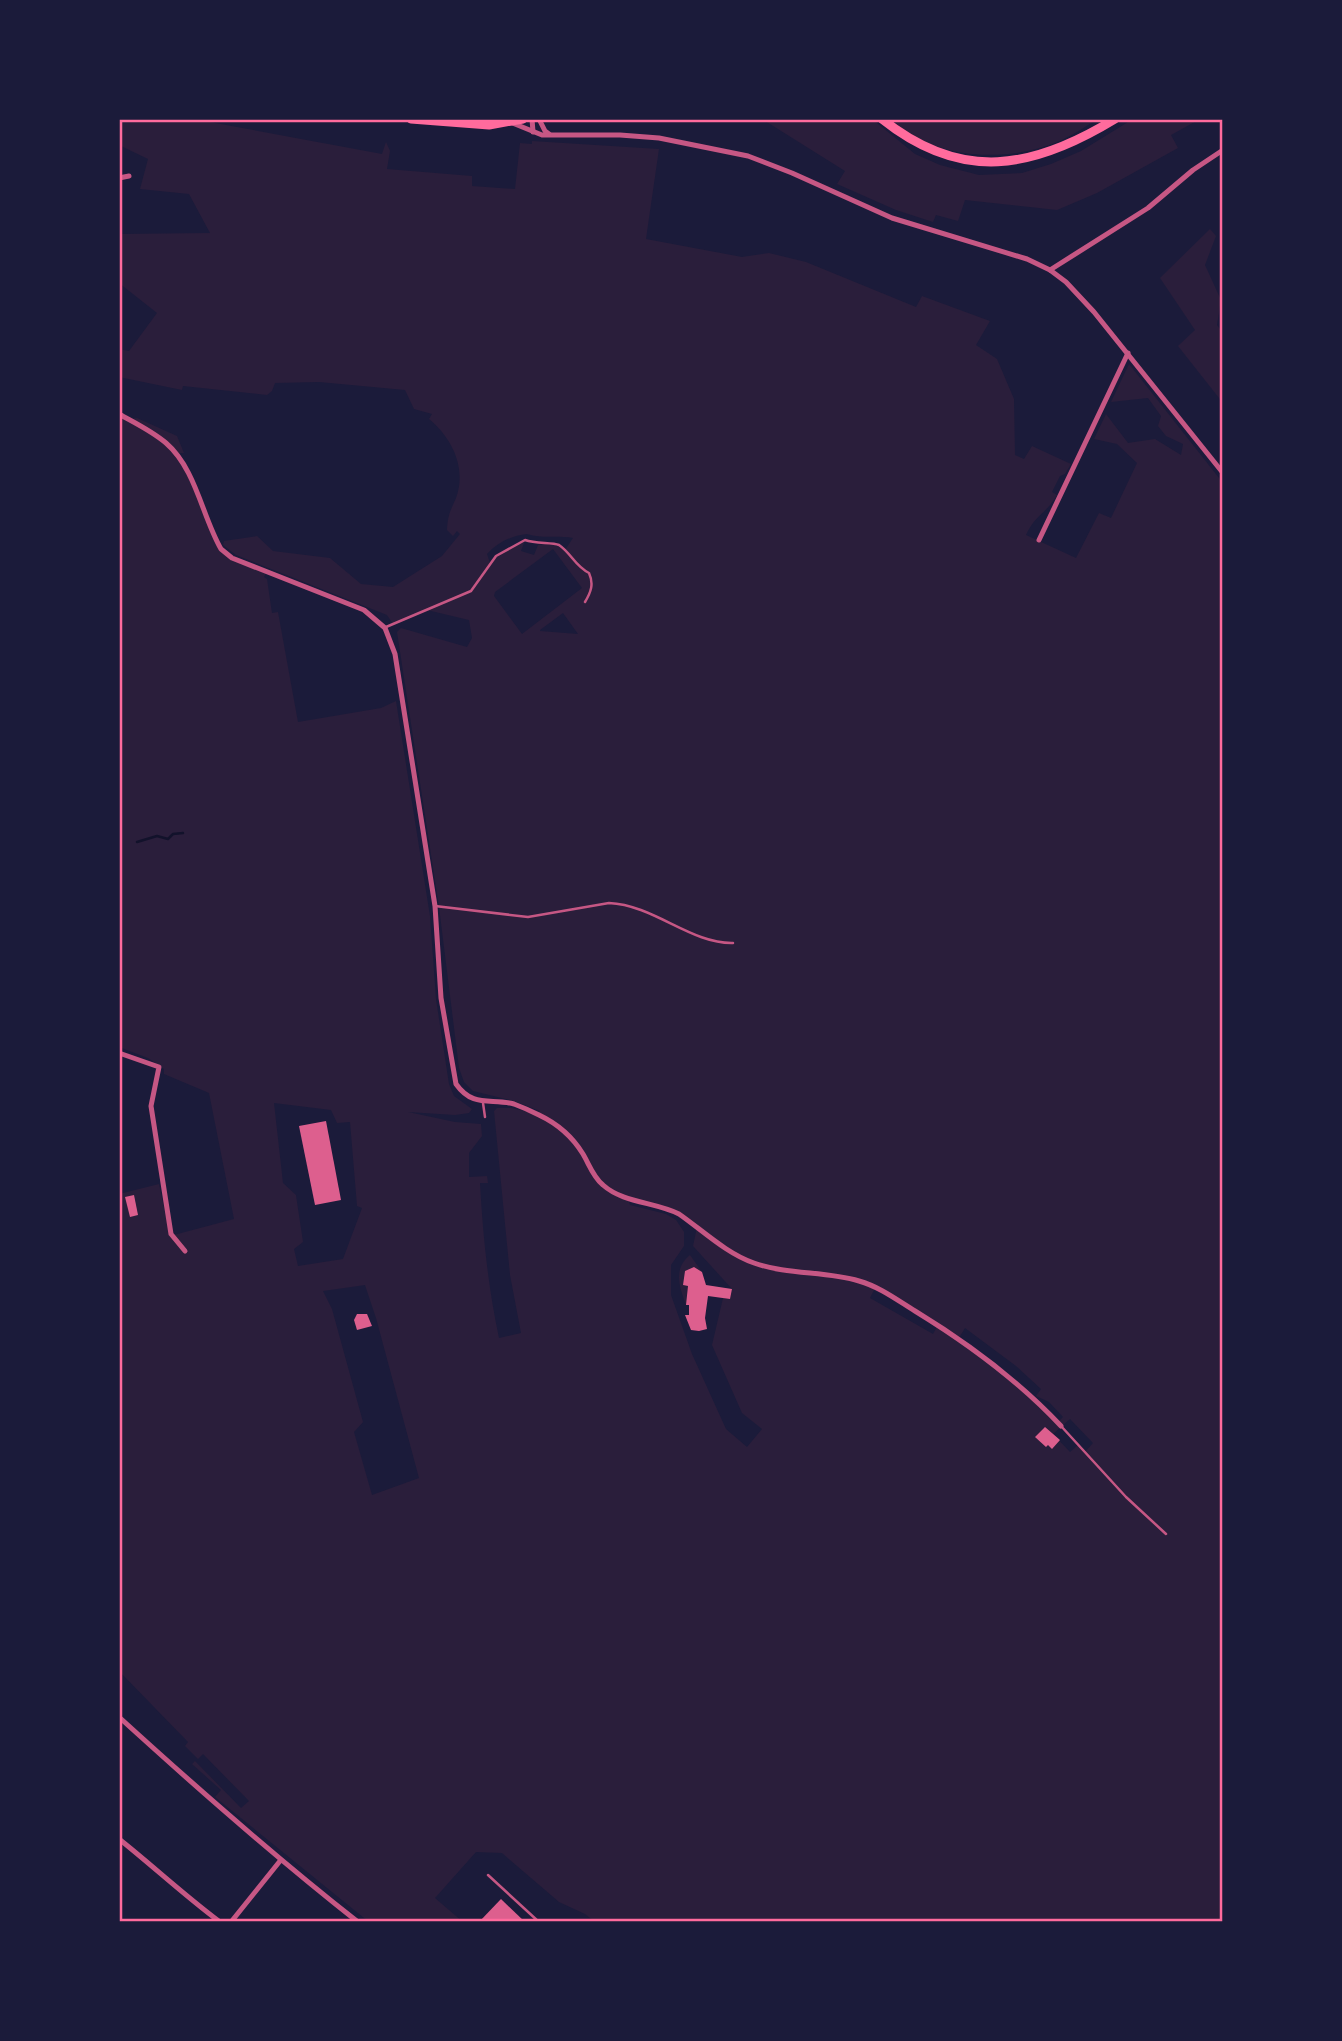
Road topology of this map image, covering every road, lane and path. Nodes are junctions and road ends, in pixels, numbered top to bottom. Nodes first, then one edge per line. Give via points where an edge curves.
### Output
1 (411, 119) edge
2 (523, 119) edge
3 (532, 119) edge
4 (539, 119) edge
5 (883, 119) edge
6 (1115, 119) edge
7 (510, 122) junction
8 (533, 132) junction
9 (552, 135) junction
10 (1223, 150) edge
11 (129, 176) dead end
12 (119, 178) edge
13 (1051, 270) junction
14 (1128, 353) junction
15 (119, 414) edge
16 (1223, 473) edge
17 (1040, 540) dead end
18 (585, 602) dead end
19 (385, 628) junction
20 (435, 906) junction
21 (733, 943) dead end
22 (119, 1053) edge
23 (483, 1102) junction
24 (485, 1117) dead end
25 (185, 1251) dead end
26 (1061, 1426) joint
27 (1166, 1534) dead end
28 (119, 1717) edge
29 (119, 1839) edge
30 (279, 1861) junction
31 (488, 1875) dead end
32 (220, 1922) edge
33 (231, 1922) edge
34 (358, 1922) edge
35 (539, 1922) edge

1 - 7 main road via 489,125
2 - 7 main road
3 - 8 street
4 - 9 street
5 - 6 main road via 942,155 997,163 1050,153
7 - 8 street
8 - 9 street
9 - 13 street via 659,138 748,156 892,218
10 - 13 street via 1148,208
11 - 12 street
13 - 14 street via 1074,289
14 - 16 street
14 - 17 street
15 - 19 street via 159,437 176,453 221,549 232,558 364,610
18 - 19 lane via 591,589 589,573 558,544 525,540 496,556 471,591
19 - 20 street via 395,654
20 - 21 lane via 528,917 620,903 709,941
20 - 23 street via 442,998 456,1084 470,1099
22 - 25 street via 159,1067 151,1106 171,1234
23 - 24 lane
23 - 26 street via 514,1104 554,1122 574,1141 603,1185 614,1193 668,1208 738,1256 767,1267 836,1275 881,1290 982,1354
26 - 27 lane
28 - 30 street
29 - 32 street
30 - 33 street
30 - 34 street
31 - 35 lane

